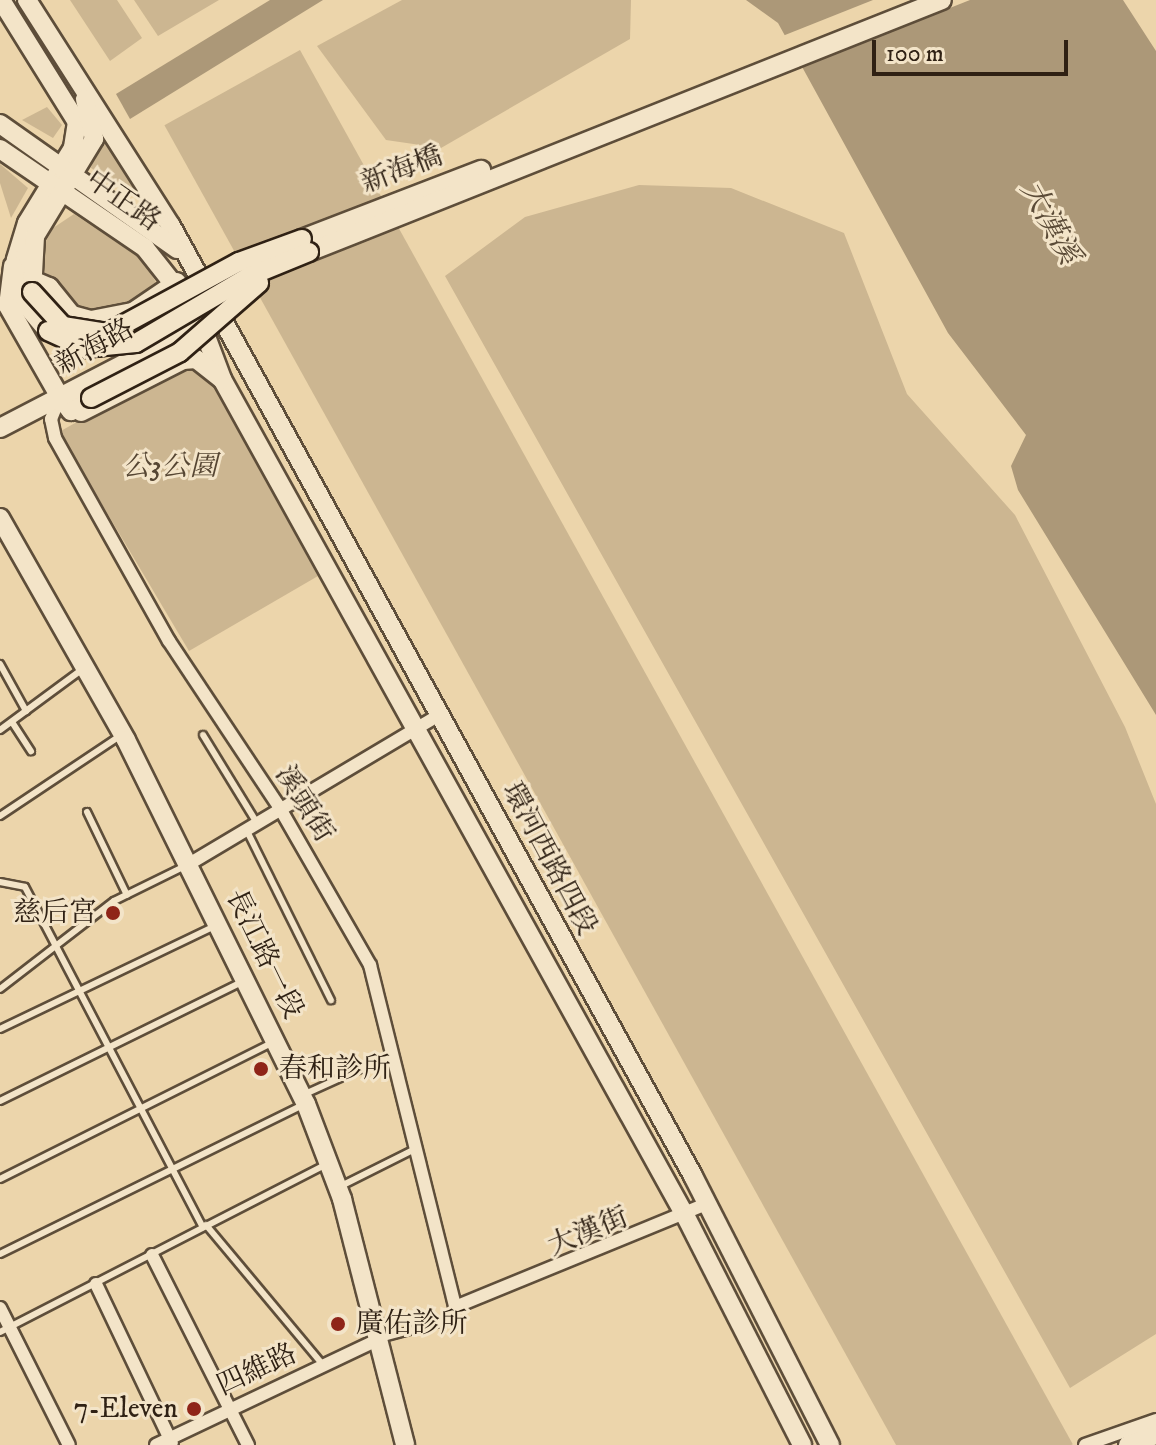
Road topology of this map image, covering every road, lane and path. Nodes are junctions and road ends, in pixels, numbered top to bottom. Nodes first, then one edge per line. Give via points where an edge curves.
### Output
1 (1, 0) edge
2 (27, 0) edge
3 (912, 0) edge
4 (942, 0) edge
5 (81, 85) junction
6 (0, 124) edge
7 (0, 149) edge
8 (69, 170) junction
9 (57, 188) junction
10 (180, 251) junction
11 (309, 252) junction
12 (16, 260) junction
13 (177, 282) junction
14 (31, 285) junction
15 (0, 286) edge
16 (4, 308) edge
17 (204, 310) junction
18 (222, 379) junction
19 (66, 404) junction
20 (0, 428) edge
21 (0, 518) edge
22 (0, 664) edge
23 (84, 668) junction
24 (26, 711) junction
25 (436, 717) junction
26 (12, 722) junction
27 (414, 728) junction
28 (0, 730) edge
29 (123, 735) junction
30 (203, 735) dead end
31 (31, 751) dead end
32 (278, 805) junction
33 (87, 812) dead end
34 (0, 816) edge
35 (251, 826) junction
36 (189, 864) junction
37 (0, 882) edge
38 (127, 895) junction
39 (218, 924) junction
40 (55, 942) junction
41 (246, 981) junction
42 (79, 988) junction
43 (0, 989) edge
44 (331, 1000) dead end
45 (0, 1029) edge
46 (276, 1041) junction
47 (110, 1048) junction
48 (393, 1054) junction
49 (304, 1100) junction
50 (0, 1101) edge
51 (140, 1107) junction
52 (415, 1149) junction
53 (328, 1163) junction
54 (173, 1169) junction
55 (0, 1179) edge
56 (338, 1188) junction
57 (706, 1204) junction
58 (686, 1217) junction
59 (205, 1226) junction
60 (0, 1254) edge
61 (152, 1255) junction
62 (96, 1284) junction
63 (486, 1300) joint
64 (0, 1308) edge
65 (447, 1321) dead end
66 (5, 1329) edge
67 (379, 1339) junction
68 (323, 1365) junction
69 (232, 1409) junction
70 (1156, 1420) edge
71 (1156, 1435) edge
72 (172, 1442) edge
73 (69, 1445) edge
74 (156, 1445) edge
75 (248, 1445) edge
76 (405, 1445) edge
77 (802, 1445) edge
78 (830, 1445) edge
79 (1085, 1445) edge
80 (1128, 1445) edge

1 - 8 street via 77,122
2 - 5 street
3 - 14 street, 新海橋, bridge via 264,251 118,331 63,326
4 - 11 street, 新海橋
5 - 8 street via 94,139
5 - 10 street via 132,159
6 - 8 street, 中正路
7 - 9 street, 中正路
8 - 9 street
8 - 10 street, 中正路
9 - 12 street via 18,241
9 - 13 street, 中正路 via 145,248
9 - 14 street via 35,236
10 - 17 street
11 - 12 street, 新海橋, bridge via 123,347 85,348 48,331 26,305
11 - 19 street, bridge via 249,289 180,352 91,398
12 - 16 street
13 - 14 street via 133,312 91,320 72,315 49,287
13 - 17 street, 中正路
15 - 16 street
16 - 19 street
17 - 18 street, 環河西路四段
17 - 19 street, 新海路
17 - 25 street, 環河西路四段
18 - 19 street via 196,359 183,360 84,413
18 - 27 street, 環河西路四段
19 - 20 street, 新海路
19 - 32 street, 溪頭街 via 51,419 55,438 169,641
21 - 23 street, 長江路一段
22 - 24 lane
23 - 24 lane
23 - 29 street, 長江路一段
24 - 26 lane
25 - 27 street
25 - 57 street, 環河西路四段
26 - 28 lane
26 - 31 lane
27 - 32 street
27 - 58 street, 環河西路四段
29 - 34 lane
29 - 36 street, 長江路一段
30 - 35 lane
32 - 35 street
32 - 48 street, 溪頭街 via 370,965
33 - 38 lane
35 - 36 street
35 - 44 lane
36 - 38 lane
36 - 39 street, 長江路一段
37 - 40 lane via 25,887
38 - 40 lane
39 - 41 street, 長江路一段
39 - 42 lane
40 - 42 lane
40 - 43 lane
41 - 46 street, 長江路一段
41 - 47 lane
42 - 45 lane
42 - 47 lane
46 - 49 street, 長江路一段
46 - 51 lane
47 - 50 lane
47 - 51 lane
48 - 49 lane
48 - 52 street, 溪頭街
49 - 53 street, 長江路一段
49 - 54 lane
51 - 54 lane
51 - 55 lane
52 - 56 lane
52 - 63 street, 溪頭街 via 455,1307
53 - 56 street, 長江路一段
53 - 59 lane
54 - 59 lane
54 - 60 lane
56 - 67 street, 長江路一段
57 - 58 street, 大漢街
57 - 78 street, 環河西路四段
58 - 63 street, 大漢街
58 - 77 street, 環河西路四段
59 - 61 lane
59 - 68 lane
61 - 62 lane
61 - 69 street
62 - 66 lane
62 - 72 street
64 - 66 street
65 - 67 lane
66 - 73 street
67 - 68 street, 四維路
67 - 76 street, 長江路一段
68 - 69 street, 四維路
69 - 72 street, 四維路
69 - 75 street
70 - 79 street
71 - 80 street
72 - 74 street, 四維路

